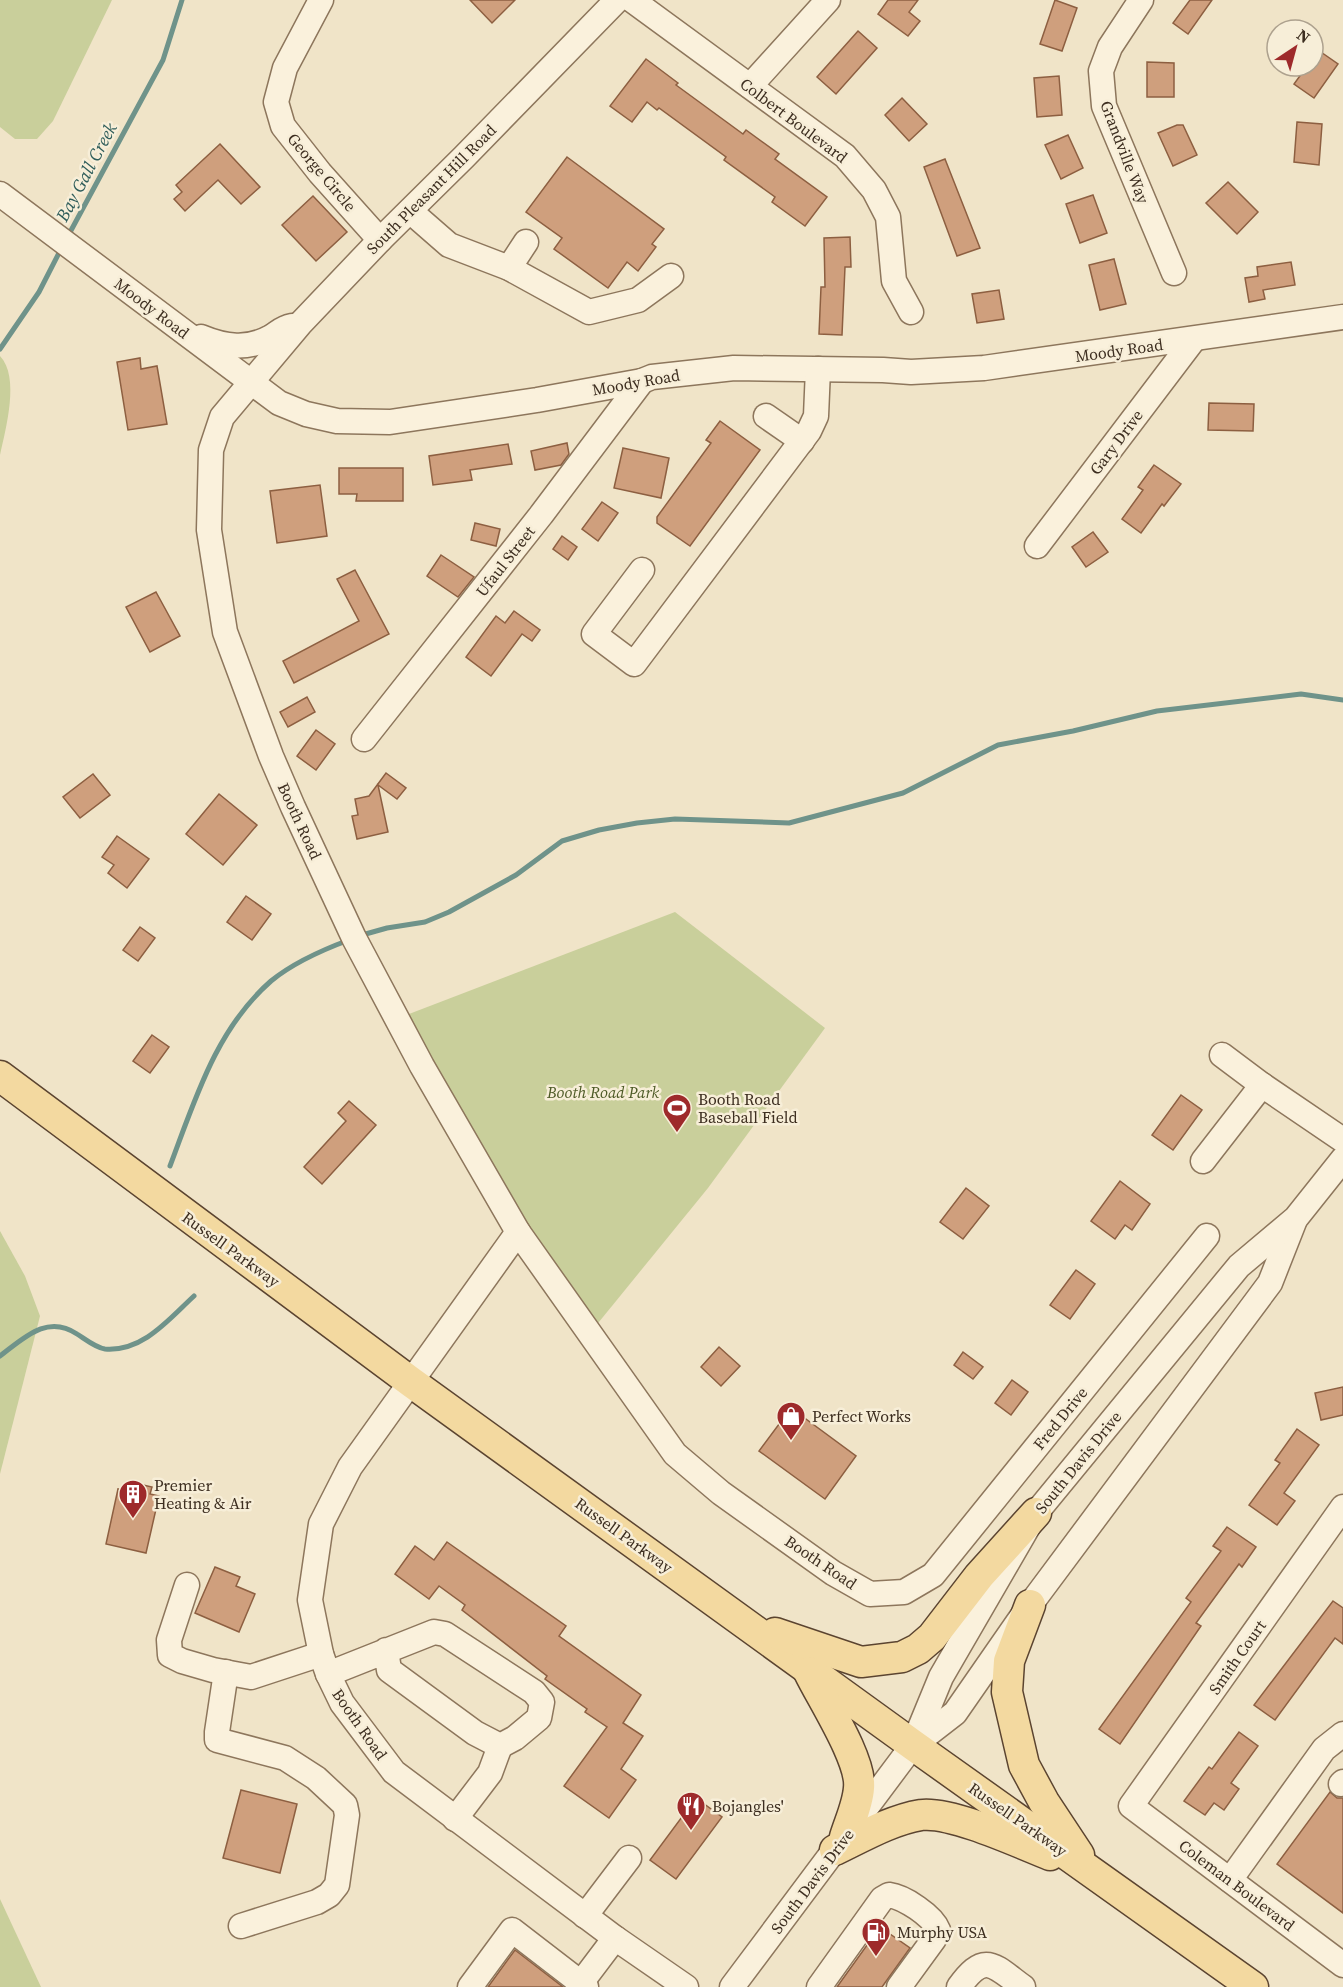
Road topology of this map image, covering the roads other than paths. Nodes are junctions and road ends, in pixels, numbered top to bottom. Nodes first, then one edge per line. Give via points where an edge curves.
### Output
1 (321, 0) edge
2 (617, 0) edge
3 (632, 0) edge
4 (828, 0) edge
5 (1141, 0) edge
6 (750, 86) junction
7 (1, 195) edge
8 (410, 211) junction
9 (380, 240) junction
10 (526, 242) dead end
11 (509, 268) junction
12 (1174, 273) dead end
13 (671, 276) dead end
14 (910, 312) dead end
15 (1343, 317) edge
16 (300, 324) junction
17 (177, 327) junction
18 (1194, 339) junction
19 (818, 369) junction
20 (642, 381) junction
21 (250, 382) junction
22 (766, 416) dead end
23 (802, 441) junction
24 (1037, 546) dead end
25 (642, 570) dead end
26 (364, 739) dead end
27 (1222, 1055) dead end
28 (0, 1076) edge
29 (1262, 1086) junction
30 (1343, 1140) edge
31 (1343, 1159) edge
32 (1203, 1161) dead end
33 (1296, 1218) junction
34 (518, 1232) junction
35 (1207, 1236) dead end
36 (411, 1382) junction
37 (1343, 1508) edge
38 (1036, 1513) junction
39 (187, 1585) dead end
40 (904, 1592) joint
41 (1030, 1605) junction
42 (743, 1621) junction
43 (387, 1650) junction
44 (324, 1664) junction
45 (806, 1667) junction
46 (226, 1672) junction
47 (1343, 1734) edge
48 (913, 1745) junction
49 (500, 1746) junction
50 (1131, 1806) joint
51 (455, 1819) junction
52 (840, 1844) junction
53 (629, 1858) dead end
54 (1089, 1870) junction
55 (1230, 1880) junction
56 (585, 1916) junction
57 (241, 1926) dead end
58 (615, 1938) junction
59 (1343, 1965) edge
60 (582, 1986) edge
61 (470, 1987) edge
62 (686, 1987) edge
63 (732, 1987) edge
64 (819, 1987) edge
65 (899, 1987) edge
66 (959, 1987) edge
67 (1023, 1987) edge
68 (1253, 1987) edge

1 - 9 street, George Circle via 285,68 276,102 283,126
2 - 8 street, South Pleasant Hill Road
3 - 6 street, Colbert Boulevard
4 - 6 street
5 - 12 street, Grandville Way via 1110,47 1101,72 1104,106
6 - 14 street, Colbert Boulevard via 845,156 874,190 888,217 894,281
7 - 17 street, Moody Road
8 - 9 street, South Pleasant Hill Road
8 - 11 street via 449,245
9 - 16 street, South Pleasant Hill Road
10 - 11 street
11 - 13 street via 589,312 638,300
15 - 18 street, Moody Road
16 - 17 street via 282,328 260,341 233,347
16 - 21 street, South Pleasant Hill Road
17 - 21 street, Moody Road
18 - 19 street, Moody Road via 984,368 911,372
18 - 24 street, Gary Drive
19 - 20 street, Moody Road via 734,368
19 - 23 street via 816,416
20 - 21 street, Moody Road via 369,423 337,422 306,414 279,403
20 - 26 street, Ufaul Street
21 - 34 street, Booth Road via 222,417 211,450 209,530 225,632 271,756 354,938
22 - 23 street
23 - 25 street via 634,664 594,634
27 - 29 street
28 - 36 main road, Russell Parkway
29 - 30 street
29 - 32 street
31 - 33 street, South Davis Drive
33 - 38 street, South Davis Drive via 1239,1266
33 - 41 street, South Davis Drive via 1270,1283
34 - 36 street, Booth Road
34 - 40 street, Booth Road via 675,1454 721,1493 833,1573 870,1594
35 - 40 street, Fred Drive via 933,1575
36 - 42 main road, Russell Parkway
36 - 44 street, Booth Road via 350,1467 321,1524 310,1600
37 - 50 street, Smith Court
38 - 42 main road via 979,1576 932,1637 902,1657 861,1662
38 - 48 street, South Davis Drive via 941,1677
39 - 46 street via 169,1640 170,1655
41 - 48 street, South Davis Drive via 955,1713
41 - 54 main road via 1009,1661 1007,1692 1018,1742 1024,1766 1044,1803
42 - 45 main road, Russell Parkway
43 - 44 street
43 - 49 street via 389,1670
43 - 49 street via 434,1632 445,1634 534,1692 542,1702 539,1718
44 - 46 street via 251,1677
44 - 51 street, Booth Road via 342,1703 394,1772
45 - 48 main road, Russell Parkway
45 - 52 main road via 859,1775 858,1797
46 - 57 street via 217,1740 285,1758 316,1778 345,1805 346,1815 337,1885 329,1895
47 - 55 street via 1324,1749
48 - 52 street, South Davis Drive
48 - 54 main road, Russell Parkway
49 - 51 street via 490,1773
50 - 55 street, Coleman Boulevard
51 - 56 street, Booth Road
52 - 54 main road via 894,1823 938,1815
52 - 63 street, South Davis Drive
53 - 56 street
54 - 68 main road, Russell Parkway
55 - 59 street, Coleman Boulevard
56 - 58 street, Booth Road
58 - 60 street
58 - 62 street, Booth Road
60 - 61 street via 512,1930
64 - 65 street via 882,1899 889,1895 899,1896 935,1922 938,1930
66 - 67 street via 970,1971 986,1964

